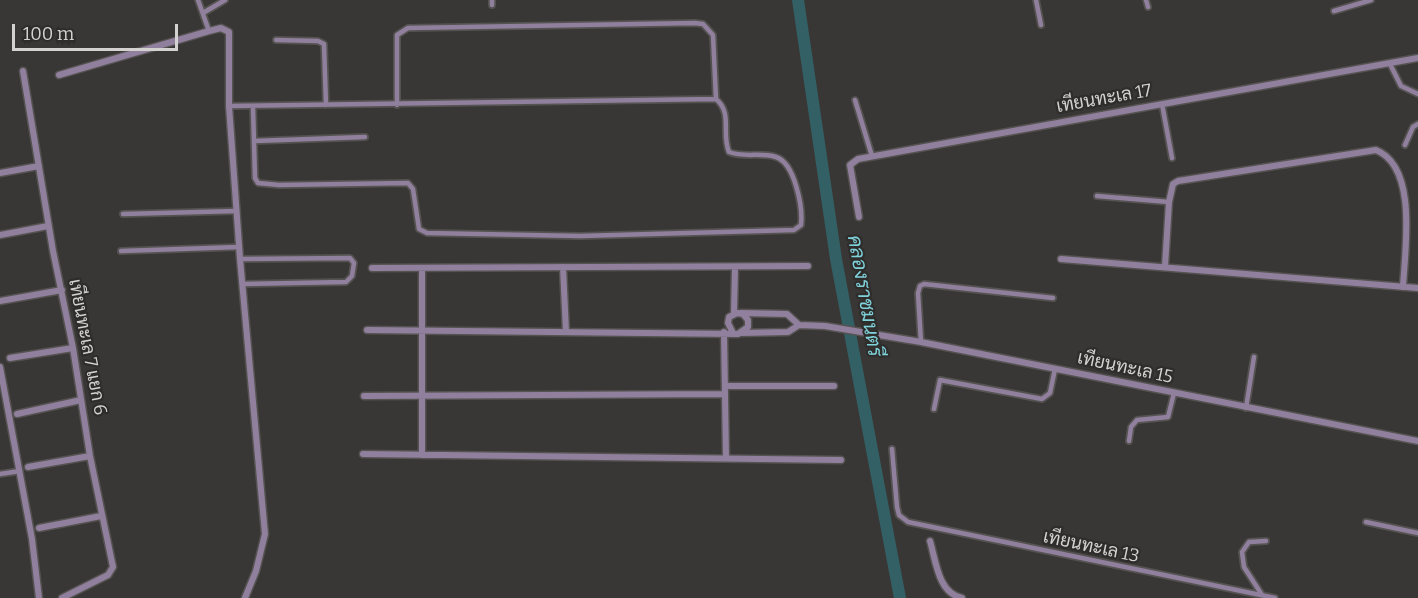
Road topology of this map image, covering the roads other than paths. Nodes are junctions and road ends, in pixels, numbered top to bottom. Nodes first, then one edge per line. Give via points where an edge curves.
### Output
1 (198, 0) edge
2 (225, 0) edge
3 (1036, 0) edge
4 (1146, 0) edge
5 (1371, 0) edge
6 (1148, 7) dead end
7 (1334, 11) dead end
8 (203, 13) junction
9 (1041, 25) dead end
10 (209, 30) junction
11 (276, 40) dead end
12 (1418, 58) edge
13 (1390, 64) junction
14 (23, 71) dead end
15 (59, 75) dead end
16 (1418, 94) edge
17 (716, 99) junction
18 (855, 100) dead end
19 (1162, 104) junction
20 (326, 105) junction
21 (397, 105) junction
22 (229, 106) junction
23 (253, 107) junction
24 (1418, 124) edge
25 (365, 137) dead end
26 (254, 141) junction
27 (1405, 145) dead end
28 (872, 156) junction
29 (1172, 158) dead end
30 (39, 166) junction
31 (0, 173) edge
32 (1097, 196) dead end
33 (1169, 202) junction
34 (237, 211) junction
35 (123, 214) dead end
36 (859, 217) dead end
37 (48, 226) junction
38 (0, 235) edge
39 (239, 247) junction
40 (121, 251) dead end
41 (240, 259) junction
42 (1061, 259) dead end
43 (808, 266) dead end
44 (1165, 266) junction
45 (563, 267) junction
46 (735, 267) junction
47 (372, 268) dead end
48 (422, 268) junction
49 (242, 284) junction
50 (1403, 287) junction
51 (1418, 288) edge
52 (62, 290) junction
53 (1053, 298) dead end
54 (0, 301) edge
55 (737, 313) junction
56 (799, 325) junction
57 (367, 330) dead end
58 (422, 331) junction
59 (566, 332) junction
60 (728, 332) junction
61 (740, 333) junction
62 (921, 342) junction
63 (73, 348) junction
64 (1254, 357) dead end
65 (10, 358) dead end
66 (0, 367) edge
67 (1055, 369) junction
68 (725, 386) junction
69 (834, 386) dead end
70 (1174, 393) junction
71 (724, 394) junction
72 (364, 396) dead end
73 (422, 397) junction
74 (4, 399) edge
75 (81, 400) junction
76 (1246, 408) junction
77 (934, 409) dead end
78 (17, 414) dead end
79 (1129, 441) dead end
80 (1418, 441) edge
81 (892, 449) dead end
82 (363, 454) dead end
83 (422, 454) junction
84 (90, 456) junction
85 (726, 458) junction
86 (841, 460) dead end
87 (28, 467) dead end
88 (20, 471) junction
89 (0, 474) edge
90 (101, 516) junction
91 (1366, 522) dead end
92 (39, 528) dead end
93 (1418, 533) edge
94 (930, 541) dead end
95 (1266, 541) dead end
96 (1262, 595) junction
97 (39, 598) edge
98 (62, 598) edge
99 (245, 598) edge
100 (962, 598) edge
101 (1275, 598) edge

1 - 8 lane
2 - 8 lane
3 - 9 lane
4 - 6 lane
5 - 7 lane
8 - 10 lane
10 - 15 street
10 - 22 street via 221,28 229,33
11 - 20 lane via 324,44
12 - 13 street, เทียนทะเล 17
13 - 16 lane via 1401,86
13 - 19 street, เทียนทะเล 17
14 - 30 street, เทียนทะเล 7 แยก 6
17 - 21 lane
17 - 21 lane via 713,35 704,24 408,28 397,35
17 - 26 lane via 726,112 729,152 783,160 800,203 801,225 794,230 580,236 427,233 420,229 413,189 408,183 262,185 255,178
18 - 28 lane
19 - 28 street, เทียนทะเล 17
19 - 29 lane
20 - 21 lane
20 - 23 lane
22 - 23 lane
22 - 34 street
23 - 26 lane
24 - 27 lane
25 - 26 lane
28 - 36 street, เทียนทะเล 17 via 850,165
30 - 31 street
30 - 37 street, เทียนทะเล 7 แยก 6
32 - 33 lane
33 - 44 street
33 - 50 street via 1173,184 1178,181 1376,150 1390,159 1408,197
34 - 35 lane
34 - 39 street
37 - 38 street
37 - 52 street, เทียนทะเล 7 แยก 6
39 - 40 lane
39 - 41 street
41 - 49 street
41 - 49 lane via 350,258 354,263 352,276 346,282
42 - 44 street
43 - 46 street
44 - 50 street
45 - 46 street
45 - 48 street
45 - 59 street
46 - 55 street
47 - 48 street
48 - 58 street
49 - 99 street via 265,534
50 - 51 street
52 - 54 street
52 - 63 street, เทียนทะเล 7 แยก 6
53 - 62 lane via 924,284 918,293
55 - 56 street via 788,314
55 - 60 street via 728,320
55 - 61 street via 746,316 749,323
56 - 61 street via 788,332
56 - 62 street, เทียนทะเล 15
57 - 58 street
58 - 59 street
58 - 73 street
59 - 60 street
60 - 61 street
60 - 68 street
62 - 67 street, เทียนทะเล 15
63 - 65 street
63 - 75 street, เทียนทะเล 7 แยก 6
64 - 76 lane
66 - 74 street
67 - 70 street, เทียนทะเล 15
67 - 77 lane via 1050,393 1042,399 940,380
68 - 69 street
68 - 71 street
70 - 76 street, เทียนทะเล 15
70 - 79 lane via 1168,417 1137,420 1131,427
71 - 73 street
71 - 85 street
72 - 73 street
73 - 83 street
74 - 88 street
75 - 78 street
75 - 84 street, เทียนทะเล 7 แยก 6
76 - 80 street, เทียนทะเล 15
81 - 96 lane, เทียนทะเล 13 via 897,507 903,519
82 - 83 street
83 - 85 street
84 - 87 street
84 - 90 street, เทียนทะเล 7 แยก 6
85 - 86 street
88 - 89 lane
88 - 97 street
90 - 92 street
90 - 98 street, เทียนทะเล 7 แยก 6 via 112,572
91 - 93 lane
94 - 100 street via 943,584 954,596
95 - 96 lane via 1249,542 1242,552 1244,567
96 - 101 lane, เทียนทะเล 13

